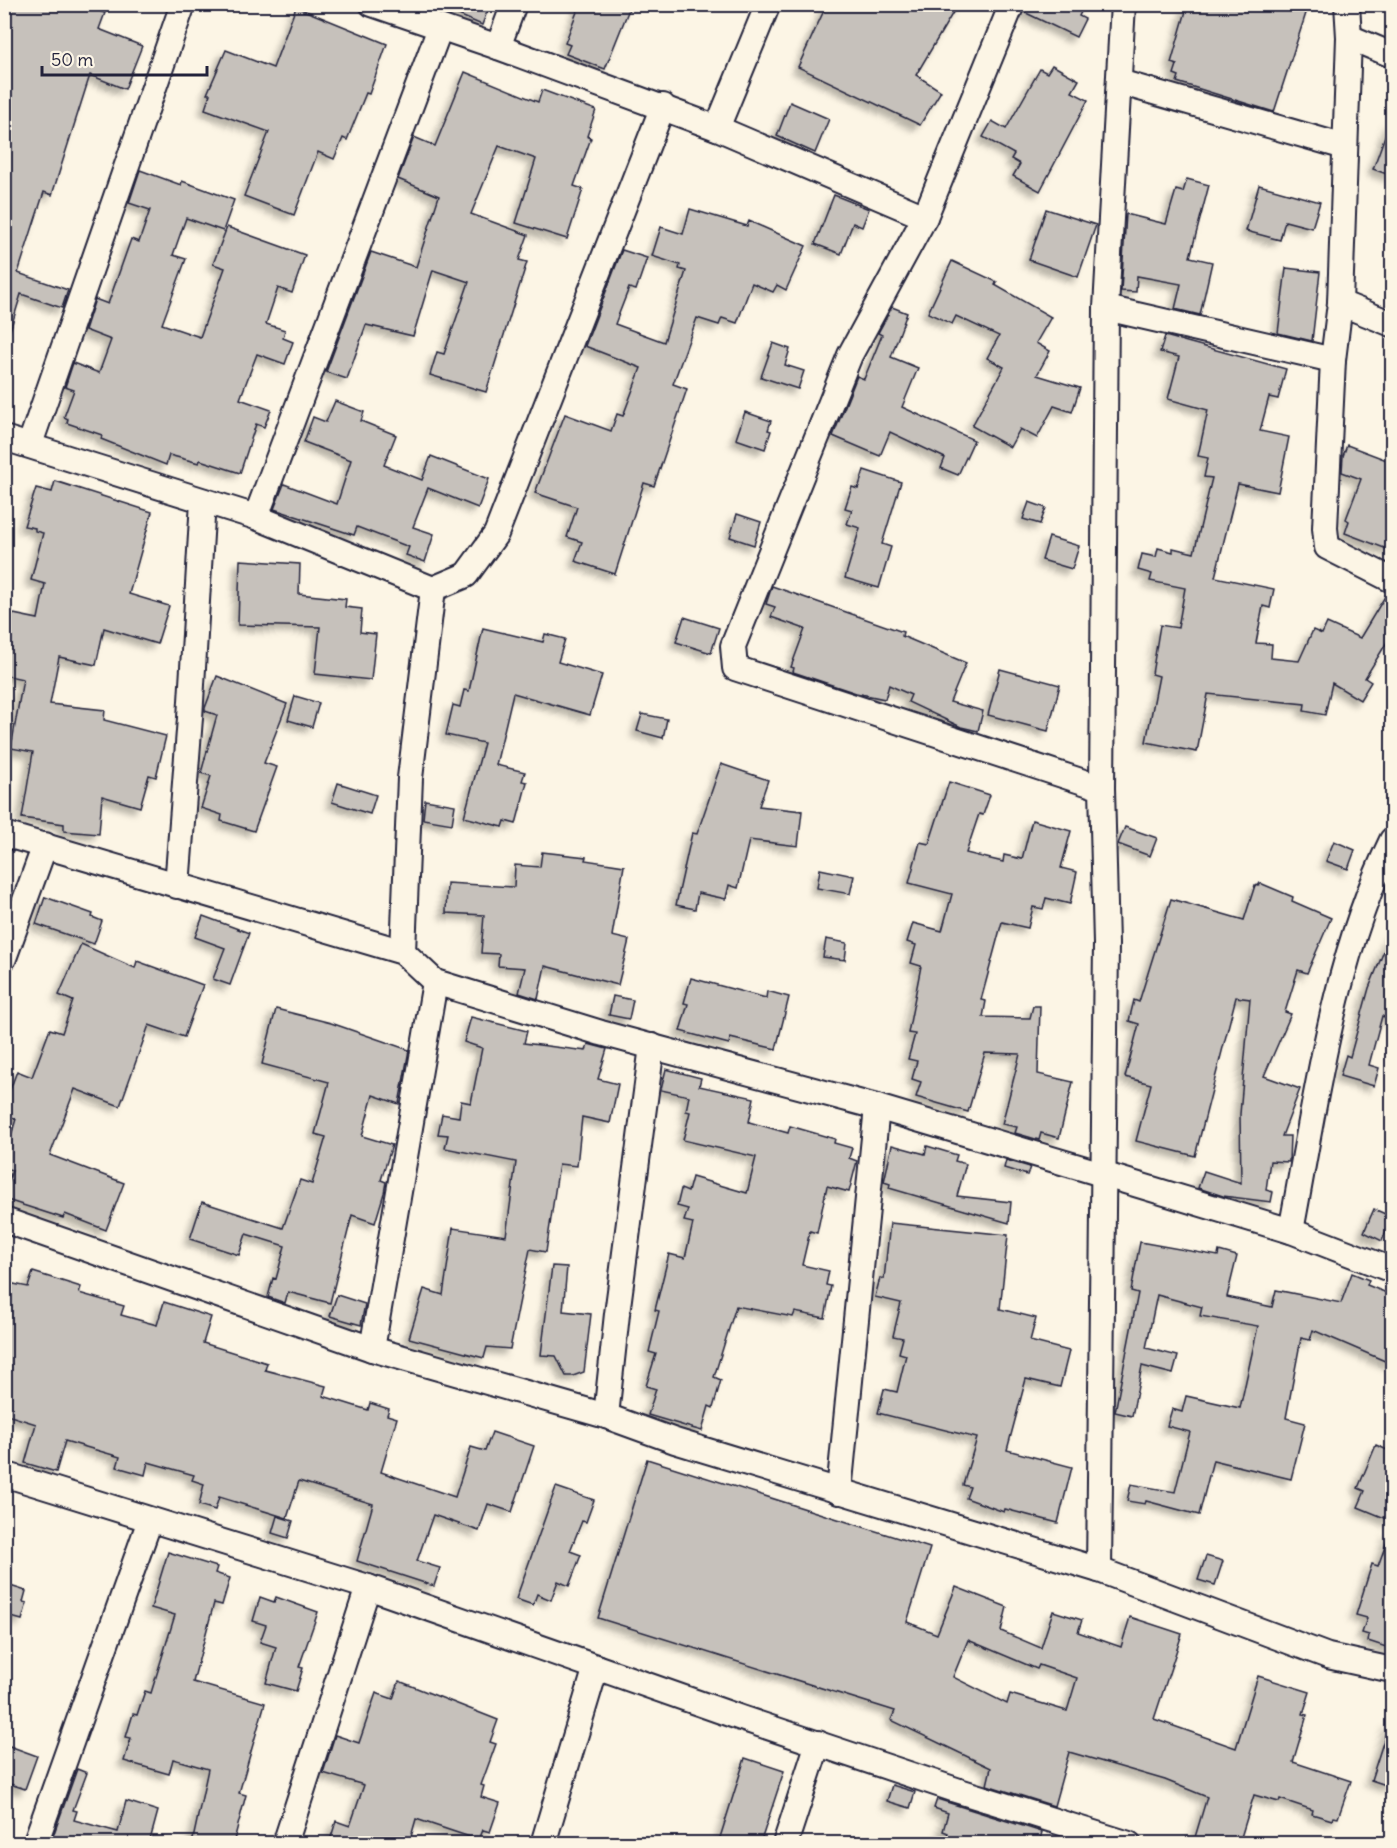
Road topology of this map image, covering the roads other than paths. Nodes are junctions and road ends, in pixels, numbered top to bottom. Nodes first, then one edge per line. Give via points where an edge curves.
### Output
1 (183, 4) edge
2 (372, 4) edge
3 (514, 4) edge
4 (768, 4) edge
5 (1012, 4) edge
6 (1123, 4) edge
7 (1347, 4) edge
8 (440, 28) junction
9 (1349, 37) junction
10 (498, 47) junction
11 (1392, 55) edge
12 (1119, 82) junction
13 (663, 106) junction
14 (717, 128) junction
15 (1345, 147) junction
16 (925, 217) junction
17 (1340, 303) junction
18 (1106, 308) junction
19 (1392, 324) edge
20 (1333, 360) junction
21 (4, 438) edge
22 (30, 444) junction
23 (203, 501) junction
24 (256, 517) junction
25 (1392, 580) edge
26 (433, 589) junction
27 (1102, 788) junction
28 (4, 834) edge
29 (1392, 840) edge
30 (45, 845) junction
31 (177, 886) junction
32 (403, 952) junction
33 (4, 958) edge
34 (435, 982) junction
35 (652, 1047) junction
36 (877, 1107) junction
37 (1102, 1174) junction
38 (4, 1220) edge
39 (1291, 1231) junction
40 (1392, 1270) edge
41 (372, 1349) junction
42 (606, 1416) junction
43 (4, 1474) edge
44 (839, 1492) junction
45 (150, 1520) junction
46 (1099, 1570) junction
47 (369, 1587) junction
48 (596, 1667) junction
49 (1392, 1670) edge
50 (818, 1743) junction
51 (35, 1844) edge
52 (285, 1844) edge
53 (543, 1844) edge
54 (785, 1844) edge
55 (1130, 1844) edge

1 - 22 street
2 - 8 street
3 - 10 street
4 - 14 street
5 - 16 street
6 - 12 street
7 - 9 street
8 - 10 street
8 - 24 street
9 - 11 street
9 - 15 street
10 - 13 street
12 - 15 street
12 - 18 street
13 - 14 street
13 - 26 street via 496,534 466,575
14 - 16 street
15 - 17 street
16 - 27 street via 850,355 733,646 735,668
17 - 19 street
17 - 20 street
18 - 20 street
18 - 27 street
20 - 25 street via 1326,547
21 - 22 street
22 - 23 street
23 - 24 street
23 - 31 street
24 - 26 street
26 - 32 street via 410,778
27 - 37 street via 1106,944
28 - 30 street
29 - 39 street via 1353,936 1329,1031
30 - 31 street
30 - 33 street
31 - 32 street
32 - 34 street
34 - 35 street
34 - 41 street
35 - 36 street
35 - 42 street
36 - 37 street
36 - 44 street
37 - 39 street
37 - 46 street
38 - 41 street
39 - 40 street
41 - 42 street
42 - 44 street
43 - 45 street
44 - 46 street
45 - 47 street
45 - 51 street
46 - 49 street via 1328,1656
47 - 48 street
47 - 52 street
48 - 50 street
48 - 53 street
50 - 54 street
50 - 55 street

